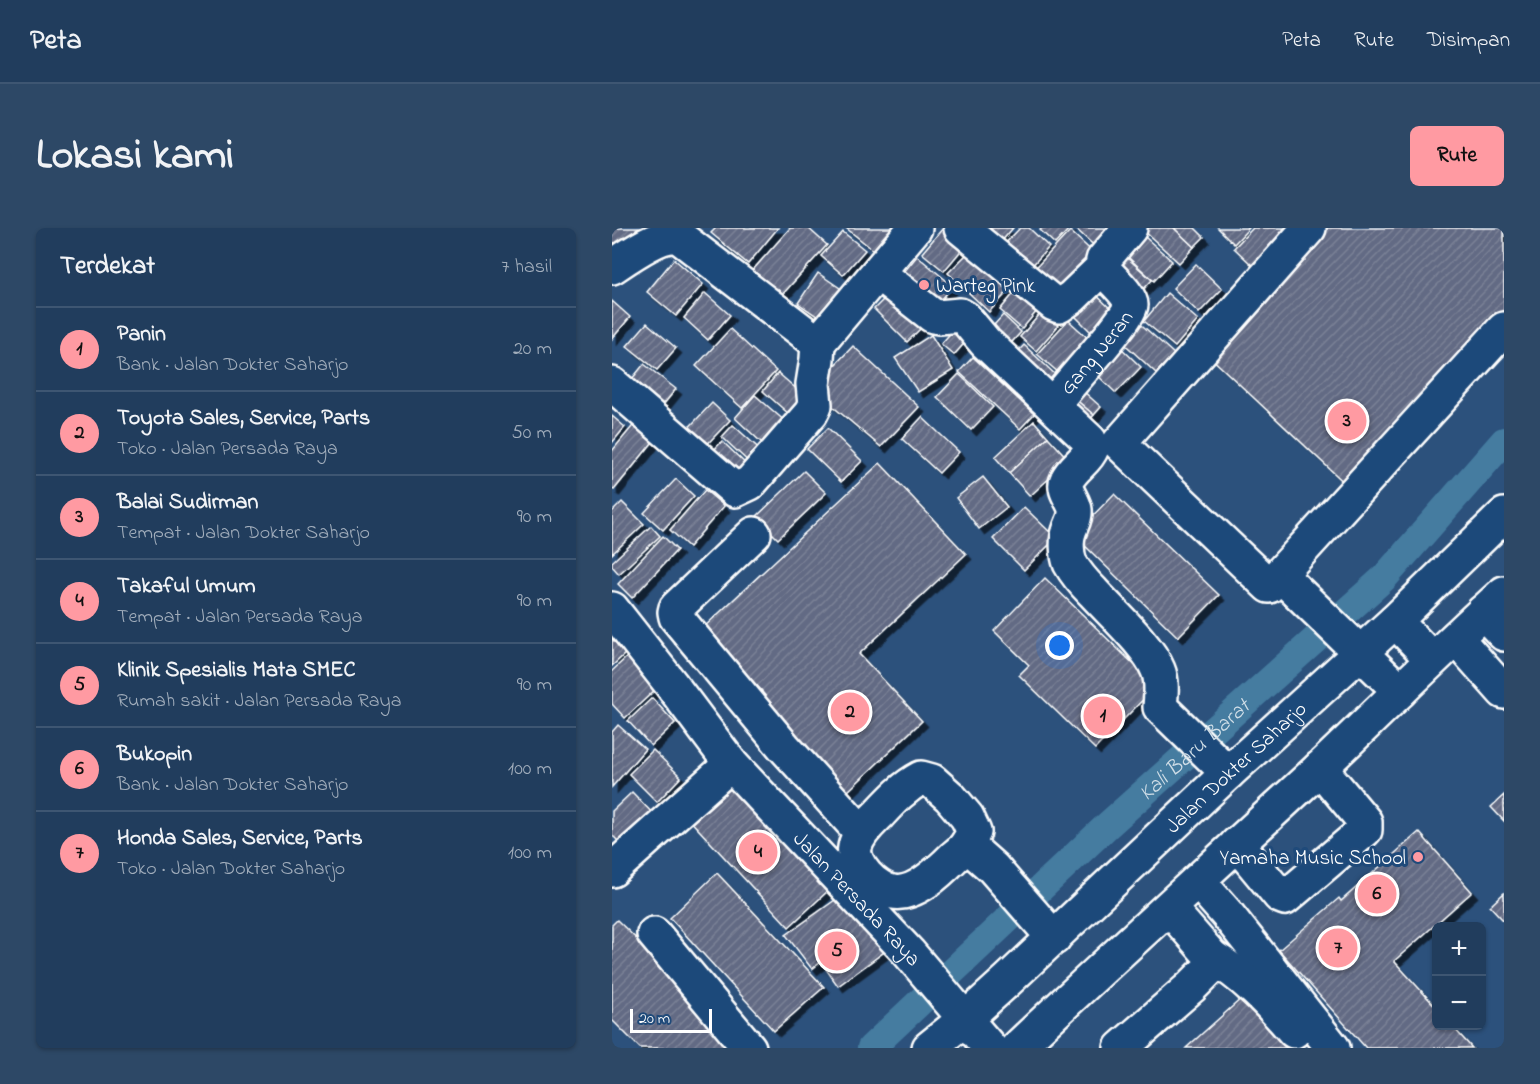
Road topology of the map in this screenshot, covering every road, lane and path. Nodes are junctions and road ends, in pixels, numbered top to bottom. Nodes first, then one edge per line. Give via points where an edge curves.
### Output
1 (915, 228) edge
2 (961, 228) edge
3 (1130, 228) edge
4 (1309, 228) edge
5 (666, 232) edge
6 (612, 267) edge
7 (1102, 268) junction
8 (878, 273) junction
9 (1504, 329) edge
10 (818, 343) junction
11 (612, 384) edge
12 (1052, 405) junction
13 (1504, 515) edge
14 (754, 534) dead end
15 (1289, 584) junction
16 (612, 609) edge
17 (1497, 613) edge
18 (1395, 621) junction
19 (1456, 638) junction
20 (1360, 652) junction
21 (1432, 659) junction
22 (1400, 691) junction
23 (1504, 692) edge
24 (731, 764) junction
25 (1320, 768) junction
26 (1228, 773) junction
27 (861, 832) junction
28 (1237, 844) junction
29 (967, 845) junction
30 (612, 870) edge
31 (1198, 881) junction
32 (1169, 908) junction
33 (654, 934) dead end
34 (1054, 938) junction
35 (1212, 957) junction
36 (960, 1012) junction
37 (749, 1048) edge
38 (929, 1048) edge
39 (990, 1048) edge
40 (1017, 1048) edge
41 (1121, 1048) edge
42 (1309, 1048) edge
43 (1333, 1048) edge

1 - 8 street
2 - 7 street via 1056,306 1072,297
3 - 7 street via 1103,260
4 - 15 street via 1119,443 1269,586
5 - 6 street
5 - 10 street via 678,236
7 - 12 street, Gang Neran via 1127,295 1131,308
8 - 10 street
8 - 12 street via 933,316 965,318 984,342
9 - 15 street
10 - 11 street via 813,384 815,405 811,413 750,483 735,490
12 - 26 street via 1092,447 1065,485 1075,511 1068,532 1070,562 1147,652 1162,687 1160,707
13 - 18 street, Jalan Dokter Saharjo
14 - 27 street via 676,608 676,616 784,747
15 - 20 street
16 - 24 street, Jalan Persada Raya
17 - 19 street
18 - 20 street, Jalan Dokter Saharjo
18 - 21 street
19 - 21 street
19 - 23 street
20 - 22 street
20 - 26 street, Jalan Dokter Saharjo
21 - 22 street
22 - 25 street
24 - 30 street
24 - 36 street, Jalan Persada Raya
25 - 28 street
25 - 28 street via 1365,822 1365,830 1286,898 1280,896
26 - 34 street, Jalan Dokter Saharjo
27 - 29 street via 854,848 858,865 878,887 893,892 920,886
27 - 29 street via 921,778 932,781 967,817 974,832
28 - 31 street
29 - 34 street via 993,868
31 - 32 street
31 - 43 street
32 - 35 street
32 - 40 street
33 - 37 street
34 - 36 street, Jalan Dokter Saharjo
35 - 41 street via 1213,965 1191,987
35 - 42 street via 1275,1008
36 - 38 street, Jalan Dokter Saharjo
36 - 39 street, Jalan Persada Raya

